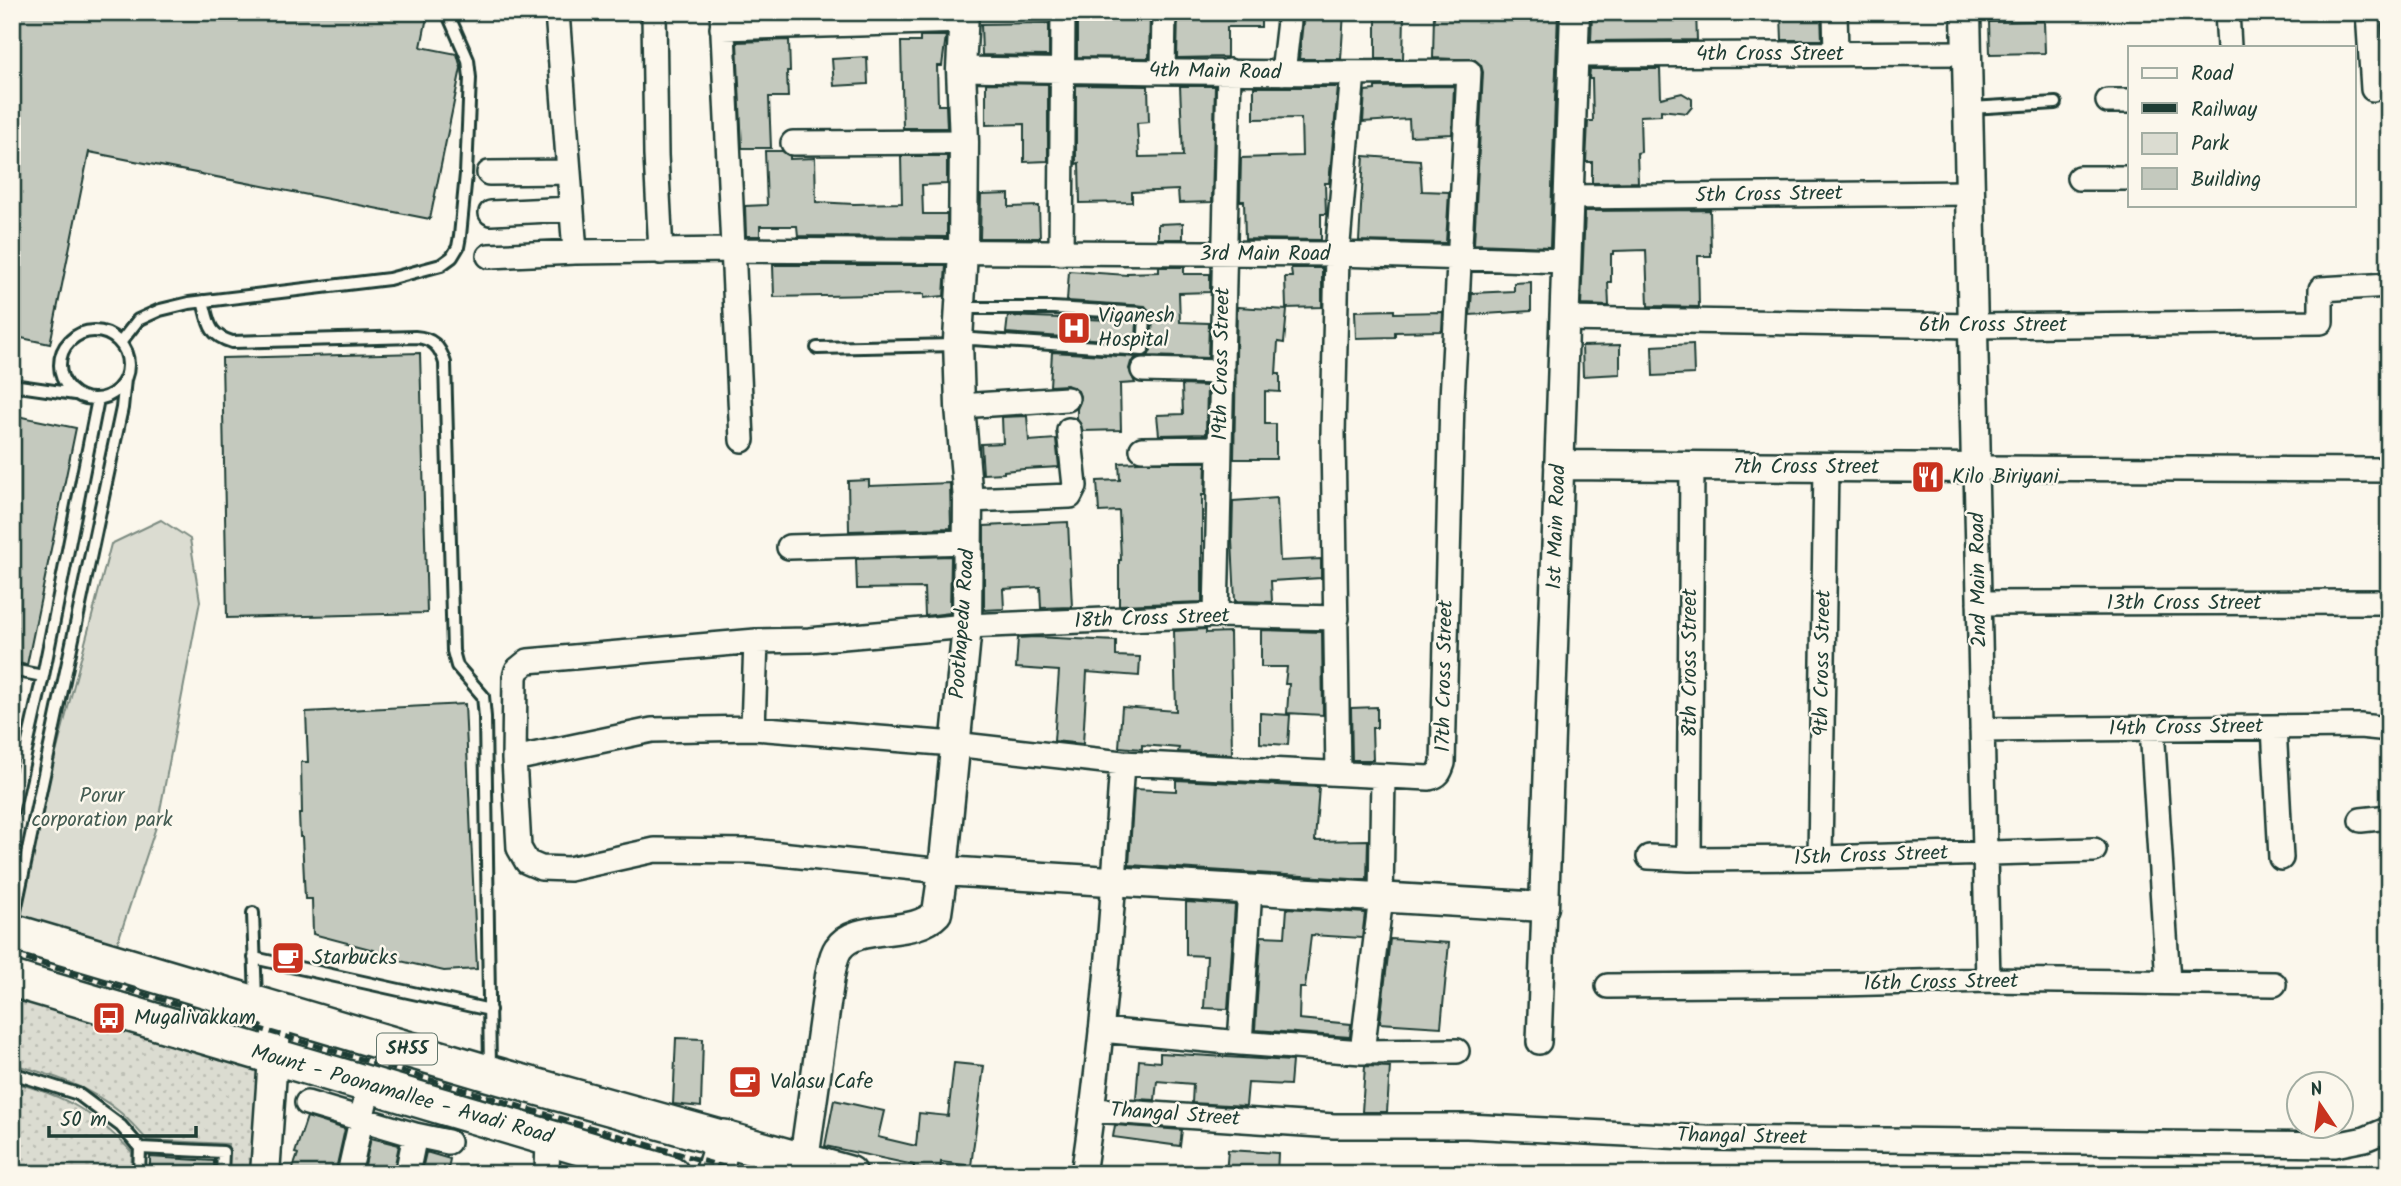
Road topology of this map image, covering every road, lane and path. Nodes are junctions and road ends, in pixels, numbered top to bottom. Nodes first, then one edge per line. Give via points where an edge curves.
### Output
1 (447, 12) edge
2 (557, 12) edge
3 (653, 12) edge
4 (1063, 12) edge
5 (1164, 12) edge
6 (1290, 12) edge
7 (1575, 12) edge
8 (1835, 12) edge
9 (1966, 12) edge
10 (2227, 12) edge
11 (2368, 12) edge
12 (964, 17) edge
13 (722, 20) edge
14 (2229, 46) edge
15 (1967, 52) junction
16 (1836, 53) junction
17 (1573, 55) junction
18 (961, 69) junction
19 (1062, 71) junction
20 (1230, 71) junction
21 (1163, 72) junction
22 (1283, 73) junction
23 (1353, 74) junction
24 (2372, 89) edge
25 (2056, 103) dead end
26 (1968, 108) junction
27 (964, 142) junction
28 (793, 143) dead end
29 (568, 172) junction
30 (489, 173) dead end
31 (2079, 178) dead end
32 (2128, 178) edge
33 (1970, 193) junction
34 (1568, 197) junction
35 (571, 209) junction
36 (491, 214) dead end
37 (733, 250) junction
38 (575, 252) junction
39 (661, 252) junction
40 (963, 252) junction
41 (1061, 253) junction
42 (1225, 254) junction
43 (1337, 254) junction
44 (489, 256) dead end
45 (1458, 258) junction
46 (1566, 261) junction
47 (2389, 285) edge
48 (203, 301) junction
49 (959, 308) junction
50 (1564, 319) junction
51 (1973, 326) junction
52 (120, 343) junction
53 (958, 343) junction
54 (817, 348) dead end
55 (1143, 370) dead end
56 (1222, 372) junction
57 (125, 379) junction
58 (12, 385) edge
59 (76, 394) junction
60 (98, 399) junction
61 (1067, 399) dead end
62 (960, 406) junction
63 (1069, 430) dead end
64 (742, 440) dead end
65 (1220, 448) junction
66 (1142, 449) dead end
67 (1559, 465) junction
68 (1692, 466) junction
69 (1826, 467) junction
70 (1976, 468) junction
71 (2389, 471) edge
72 (968, 500) junction
73 (968, 542) junction
74 (789, 547) dead end
75 (2389, 602) edge
76 (1979, 603) junction
77 (1216, 615) junction
78 (1337, 618) junction
79 (967, 626) junction
80 (756, 641) junction
81 (12, 670) edge
82 (43, 676) junction
83 (2274, 727) junction
84 (753, 728) junction
85 (2152, 728) junction
86 (2389, 729) edge
87 (1982, 730) junction
88 (954, 744) junction
89 (514, 759) junction
90 (1122, 762) junction
91 (1338, 773) junction
92 (1382, 776) junction
93 (12, 813) edge
94 (2389, 817) edge
95 (2361, 820) dead end
96 (2094, 850) dead end
97 (1985, 852) junction
98 (1650, 857) dead end
99 (1820, 858) junction
100 (2280, 858) dead end
101 (1689, 859) junction
102 (943, 871) junction
103 (1115, 881) junction
104 (1250, 889) junction
105 (1381, 897) junction
106 (1544, 907) junction
107 (253, 913) dead end
108 (12, 925) edge
109 (12, 932) edge
110 (254, 958) junction
111 (12, 979) edge
112 (1988, 981) junction
113 (2168, 982) junction
114 (2274, 984) dead end
115 (1608, 986) dead end
116 (267, 1007) junction
117 (490, 1010) junction
118 (1101, 1030) junction
119 (1539, 1042) dead end
120 (1240, 1043) junction
121 (1457, 1051) dead end
122 (1362, 1052) junction
123 (273, 1057) junction
124 (12, 1073) edge
125 (491, 1074) junction
126 (369, 1085) junction
127 (307, 1103) dead end
128 (1093, 1110) junction
129 (362, 1119) junction
130 (2389, 1129) edge
131 (415, 1135) junction
132 (548, 1138) junction
133 (724, 1138) junction
134 (448, 1142) dead end
135 (140, 1148) junction
136 (804, 1160) junction
137 (601, 1163) edge
138 (139, 1174) edge
139 (222, 1174) edge
140 (265, 1174) edge
141 (349, 1174) edge
142 (407, 1174) edge
143 (547, 1174) edge
144 (671, 1174) edge
145 (713, 1174) edge
146 (849, 1174) edge
147 (1083, 1174) edge

1 - 48 lane via 468,60 470,78 460,236 452,257 441,265 389,279
2 - 29 street
3 - 39 street
4 - 19 street
5 - 21 street
6 - 22 street
7 - 17 street, 1st Main Road
8 - 16 street
9 - 15 street, 2nd Main Road
10 - 14 street
11 - 24 street
12 - 13 street
12 - 18 street, Poothapedu Road
13 - 37 street
15 - 16 street, 4th Cross Street
15 - 26 street, 2nd Main Road
16 - 17 street, 4th Cross Street
17 - 34 street, 1st Main Road
18 - 19 street, 4th Main Road
18 - 27 street, Poothapedu Road
19 - 21 street, 4th Main Road
19 - 41 street
20 - 21 street, 4th Main Road
20 - 22 street, 4th Main Road
20 - 42 street, 19th Cross Street
22 - 23 street, 4th Main Road
23 - 43 street
23 - 45 street, 4th Main Road via 1469,72
25 - 26 lane
26 - 33 street, 2nd Main Road
27 - 28 street
27 - 40 street, Poothapedu Road
29 - 30 street
29 - 35 street
31 - 32 street
33 - 34 street, 5th Cross Street
33 - 51 street, 2nd Main Road
34 - 46 street, 1st Main Road
35 - 36 street
35 - 38 street
37 - 39 street, 3rd Main Road
37 - 40 street, 3rd Main Road
37 - 64 street
38 - 39 street, 3rd Main Road
38 - 44 street, 3rd Main Road
40 - 41 street, 3rd Main Road
40 - 49 street, Poothapedu Road
41 - 42 street, 3rd Main Road
42 - 43 street, 3rd Main Road
42 - 56 street, 19th Cross Street
43 - 45 street, 3rd Main Road
43 - 78 street via 1333,434
45 - 46 street, 3rd Main Road
45 - 92 street, 17th Cross Street via 1443,763 1437,777
46 - 50 street, 1st Main Road
47 - 51 street, 6th Cross Street via 2320,289 2321,323
48 - 52 lane via 138,320
48 - 117 lane via 210,328 219,338 232,342 415,337 430,340 442,351 453,651 457,666 483,696 485,717
49 - 53 street, Poothapedu Road
49 - 53 lane via 1053,308 1142,313 1145,317 1143,351 972,339
50 - 51 street, 6th Cross Street
50 - 67 street, 1st Main Road
51 - 70 street, 2nd Main Road
52 - 57 lane via 127,358
52 - 59 lane via 95,331 74,336 66,344 59,366 61,377
53 - 54 lane
53 - 62 street, Poothapedu Road
55 - 56 street
56 - 65 street, 19th Cross Street
57 - 60 lane via 118,389
57 - 108 lane
58 - 59 lane
59 - 60 lane
60 - 82 lane
61 - 62 street
62 - 72 street, Poothapedu Road
63 - 72 street via 1075,486 1070,496
65 - 66 street
65 - 77 street, 19th Cross Street
67 - 68 street, 7th Cross Street
67 - 106 street, 1st Main Road
68 - 69 street, 7th Cross Street
68 - 101 street, 8th Cross Street
69 - 70 street, 7th Cross Street
69 - 99 street, 9th Cross Street
70 - 71 street, 7th Cross Street
70 - 76 street, 2nd Main Road
72 - 73 street, Poothapedu Road
73 - 74 street
73 - 79 street, Poothapedu Road
75 - 76 street, 13th Cross Street
76 - 87 street, 2nd Main Road
77 - 78 street, 18th Cross Street
77 - 79 street, 18th Cross Street
78 - 91 street
79 - 80 street, 18th Cross Street
79 - 88 street, Poothapedu Road
80 - 84 street
80 - 89 street, 18th Cross Street via 528,661 515,677
81 - 82 lane
82 - 93 lane
83 - 85 street, 14th Cross Street
83 - 86 street, 14th Cross Street
83 - 100 street
84 - 88 street, 17th Cross Street
84 - 89 street, 17th Cross Street via 652,730
85 - 87 street, 14th Cross Street
85 - 113 street
87 - 97 street, 2nd Main Road
88 - 90 street, 17th Cross Street
88 - 102 street, Poothapedu Road
89 - 102 street, 18th Cross Street via 519,848 527,862 541,868 569,869 655,850 752,851
90 - 91 street, 17th Cross Street
90 - 103 street
91 - 92 street, 17th Cross Street
92 - 105 street
94 - 95 street
96 - 97 street, 15th Cross Street
97 - 99 street, 15th Cross Street
97 - 112 street, 2nd Main Road
98 - 101 street, 15th Cross Street
99 - 101 street, 15th Cross Street
102 - 103 street
102 - 136 street, Poothapedu Road via 937,913 932,918 921,925 859,935 838,948
103 - 104 street
103 - 118 street
104 - 105 street
104 - 120 street
105 - 106 street
105 - 122 street
106 - 119 street, 1st Main Road
107 - 110 lane
109 - 116 main road, SH55
110 - 116 lane
110 - 117 lane
111 - 123 main road, Mount - Poonamallee - Avadi Road / SH55
112 - 113 street, 16th Cross Street
112 - 115 street, 16th Cross Street
113 - 114 street, 16th Cross Street
116 - 123 street
116 - 125 main road, SH55
117 - 125 lane
118 - 120 street
118 - 128 street
120 - 122 street
121 - 122 street
123 - 126 main road, Mount - Poonamallee - Avadi Road / SH55
123 - 140 street
124 - 135 lane via 78,1094 121,1126
125 - 133 main road, SH55
126 - 129 street
126 - 132 main road, Mount - Poonamallee - Avadi Road / SH55
127 - 129 street
128 - 130 street, Thangal Street via 1334,1126 1467,1126 1706,1138 2335,1145
128 - 147 street
129 - 131 street
129 - 141 street
131 - 134 street
131 - 142 street
132 - 137 main road, Mount - Poonamallee - Avadi Road / SH55
132 - 143 street
133 - 136 main road, SH55
133 - 145 main road
135 - 138 lane
135 - 139 lane via 223,1152
136 - 146 main road, SH55
137 - 144 main road, Mount - Poonamallee - Avadi Road / SH55

